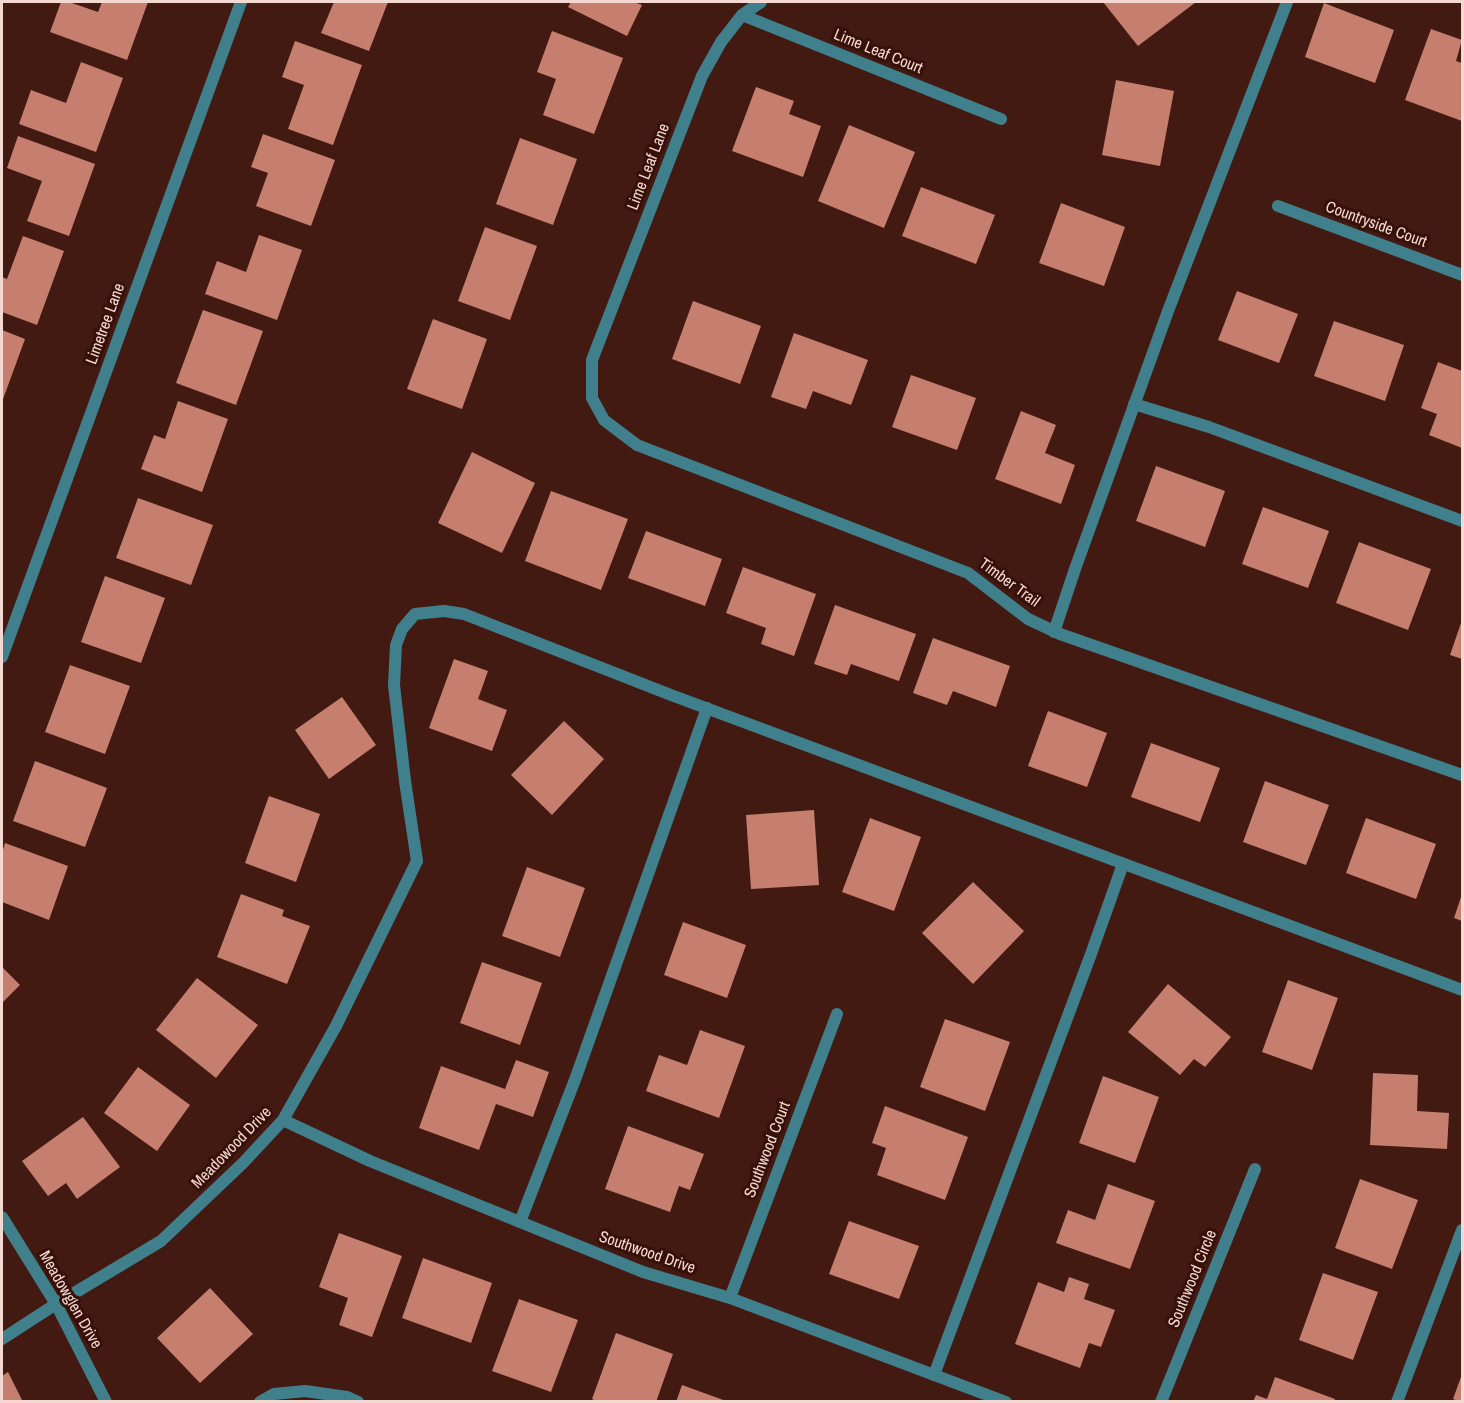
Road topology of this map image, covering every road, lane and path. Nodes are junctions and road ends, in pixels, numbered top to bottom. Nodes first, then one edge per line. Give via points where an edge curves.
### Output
1 (241, 2) edge
2 (761, 2) edge
3 (1287, 2) edge
4 (742, 15) junction
5 (1001, 119) dead end
6 (1278, 206) dead end
7 (1462, 275) edge
8 (592, 360) joint
9 (1134, 404) junction
10 (1462, 521) edge
11 (1054, 632) junction
12 (2, 657) edge
13 (707, 708) junction
14 (1462, 775) edge
15 (1123, 864) junction
16 (1462, 990) edge
17 (837, 1014) dead end
18 (283, 1120) junction
19 (1255, 1169) dead end
20 (2, 1217) edge
21 (520, 1222) junction
22 (1462, 1230) edge
23 (730, 1298) junction
24 (56, 1304) junction
25 (2, 1339) edge
26 (934, 1375) junction
27 (106, 1401) edge
28 (260, 1401) edge
29 (358, 1401) edge
30 (1006, 1401) edge
31 (1161, 1401) edge
32 (1397, 1401) edge

1 - 12 street, Limetree Lane
2 - 4 street, Lime Leaf Lane
3 - 9 street
4 - 5 street, Lime Leaf Court
4 - 8 street, Lime Leaf Lane via 702,76
6 - 7 street, Countryside Court
8 - 11 street, Timber Trail via 592,398 604,420 637,446 968,573 1028,619
9 - 10 street
9 - 11 street
11 - 14 street, Timber Trail
13 - 15 street
13 - 18 street, Meadowood Drive via 464,614 414,614 396,645 394,685 417,861 336,1026
13 - 21 street via 576,1077
15 - 16 street
15 - 26 street
17 - 23 street, Southwood Court
18 - 21 street, Southwood Drive via 370,1161
18 - 24 street, Meadowood Drive via 161,1241
19 - 31 street, Southwood Circle
20 - 24 street, Meadowglen Drive
21 - 23 street, Southwood Drive via 643,1272
22 - 32 street
23 - 26 street, Southwood Drive
24 - 25 street, Meadowood Drive
24 - 27 street, Meadowglen Drive
26 - 30 street, Southwood Drive
28 - 29 street via 274,1394 305,1391

